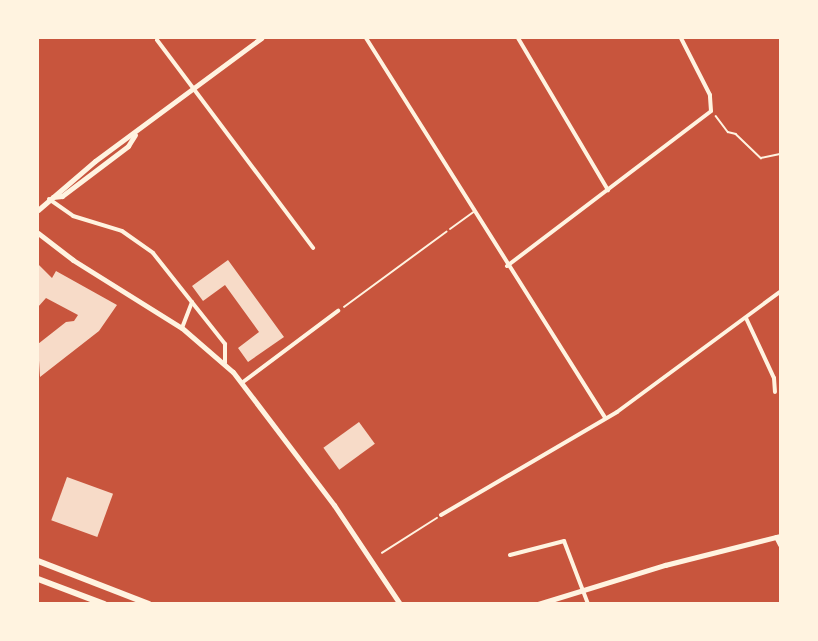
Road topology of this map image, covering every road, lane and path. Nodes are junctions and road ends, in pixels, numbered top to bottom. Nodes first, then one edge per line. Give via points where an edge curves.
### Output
1 (261, 38) edge
2 (366, 38) edge
3 (518, 38) edge
4 (681, 38) edge
5 (157, 40) dead end
6 (195, 87) junction
7 (711, 111) junction
8 (780, 154) edge
9 (608, 190) junction
10 (51, 198) junction
11 (38, 210) edge
12 (473, 212) junction
13 (450, 229) joint
14 (38, 233) edge
15 (313, 248) dead end
16 (507, 266) junction
17 (780, 292) edge
18 (192, 301) junction
19 (338, 311) joint
20 (746, 318) junction
21 (182, 328) junction
22 (225, 363) junction
23 (243, 382) junction
24 (775, 392) dead end
25 (605, 418) junction
26 (441, 515) joint
27 (778, 537) edge
28 (780, 545) edge
29 (382, 553) dead end
30 (510, 555) dead end
31 (38, 561) edge
32 (38, 579) edge
33 (581, 591) junction
34 (104, 603) edge
35 (149, 603) edge
36 (399, 603) edge
37 (538, 603) edge
38 (588, 603) edge

1 - 6 street
2 - 12 street
3 - 9 street
4 - 7 street via 712,104
5 - 6 street
6 - 10 street via 135,134 128,146 62,196
6 - 15 street
7 - 8 path via 728,132 736,134 761,158
7 - 9 street
9 - 16 street
10 - 11 street
10 - 18 street via 73,216 134,238 153,253
12 - 13 lane
12 - 16 street
13 - 19 path
14 - 21 street via 73,261
16 - 25 street
17 - 20 street
18 - 21 street
18 - 22 street via 225,344
19 - 23 street
20 - 24 street via 774,378
20 - 25 street
21 - 22 street
22 - 23 street
23 - 36 street via 334,505
25 - 26 street
26 - 29 path
27 - 28 street
27 - 33 street
30 - 33 street via 564,541
31 - 35 main road
32 - 34 main road
33 - 37 street
33 - 38 street

